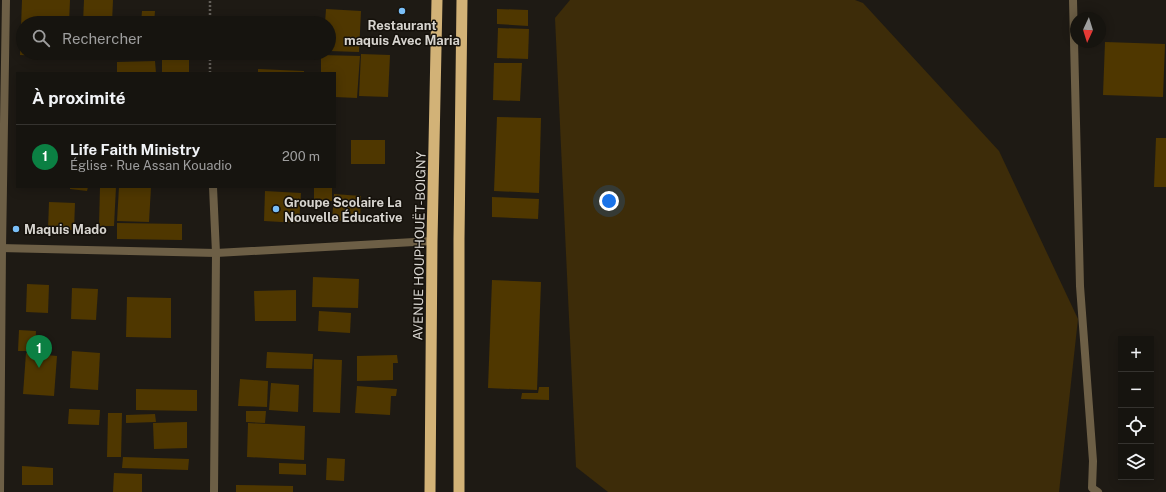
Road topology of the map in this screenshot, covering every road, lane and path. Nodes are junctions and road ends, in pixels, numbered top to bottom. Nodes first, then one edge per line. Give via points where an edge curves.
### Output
1 (6, 0) edge
2 (210, 0) edge
3 (437, 0) edge
4 (462, 0) edge
5 (1073, 0) edge
6 (210, 16) edge
7 (210, 60) edge
8 (210, 72) edge
9 (213, 188) edge
10 (432, 241) junction
11 (1, 248) edge
12 (216, 253) junction
13 (0, 492) edge
14 (214, 492) edge
15 (430, 492) edge
16 (459, 492) edge
17 (1098, 492) edge

1 - 11 street
2 - 6 path
3 - 10 highway, AVENUE HOUPHOUËT-BOIGNY
4 - 16 highway via 458,239
5 - 17 street via 1080,286 1093,461 1092,488
7 - 8 path
9 - 12 street
10 - 12 street
10 - 15 highway, AVENUE HOUPHOUËT-BOIGNY
11 - 12 street
11 - 13 street
12 - 14 street

